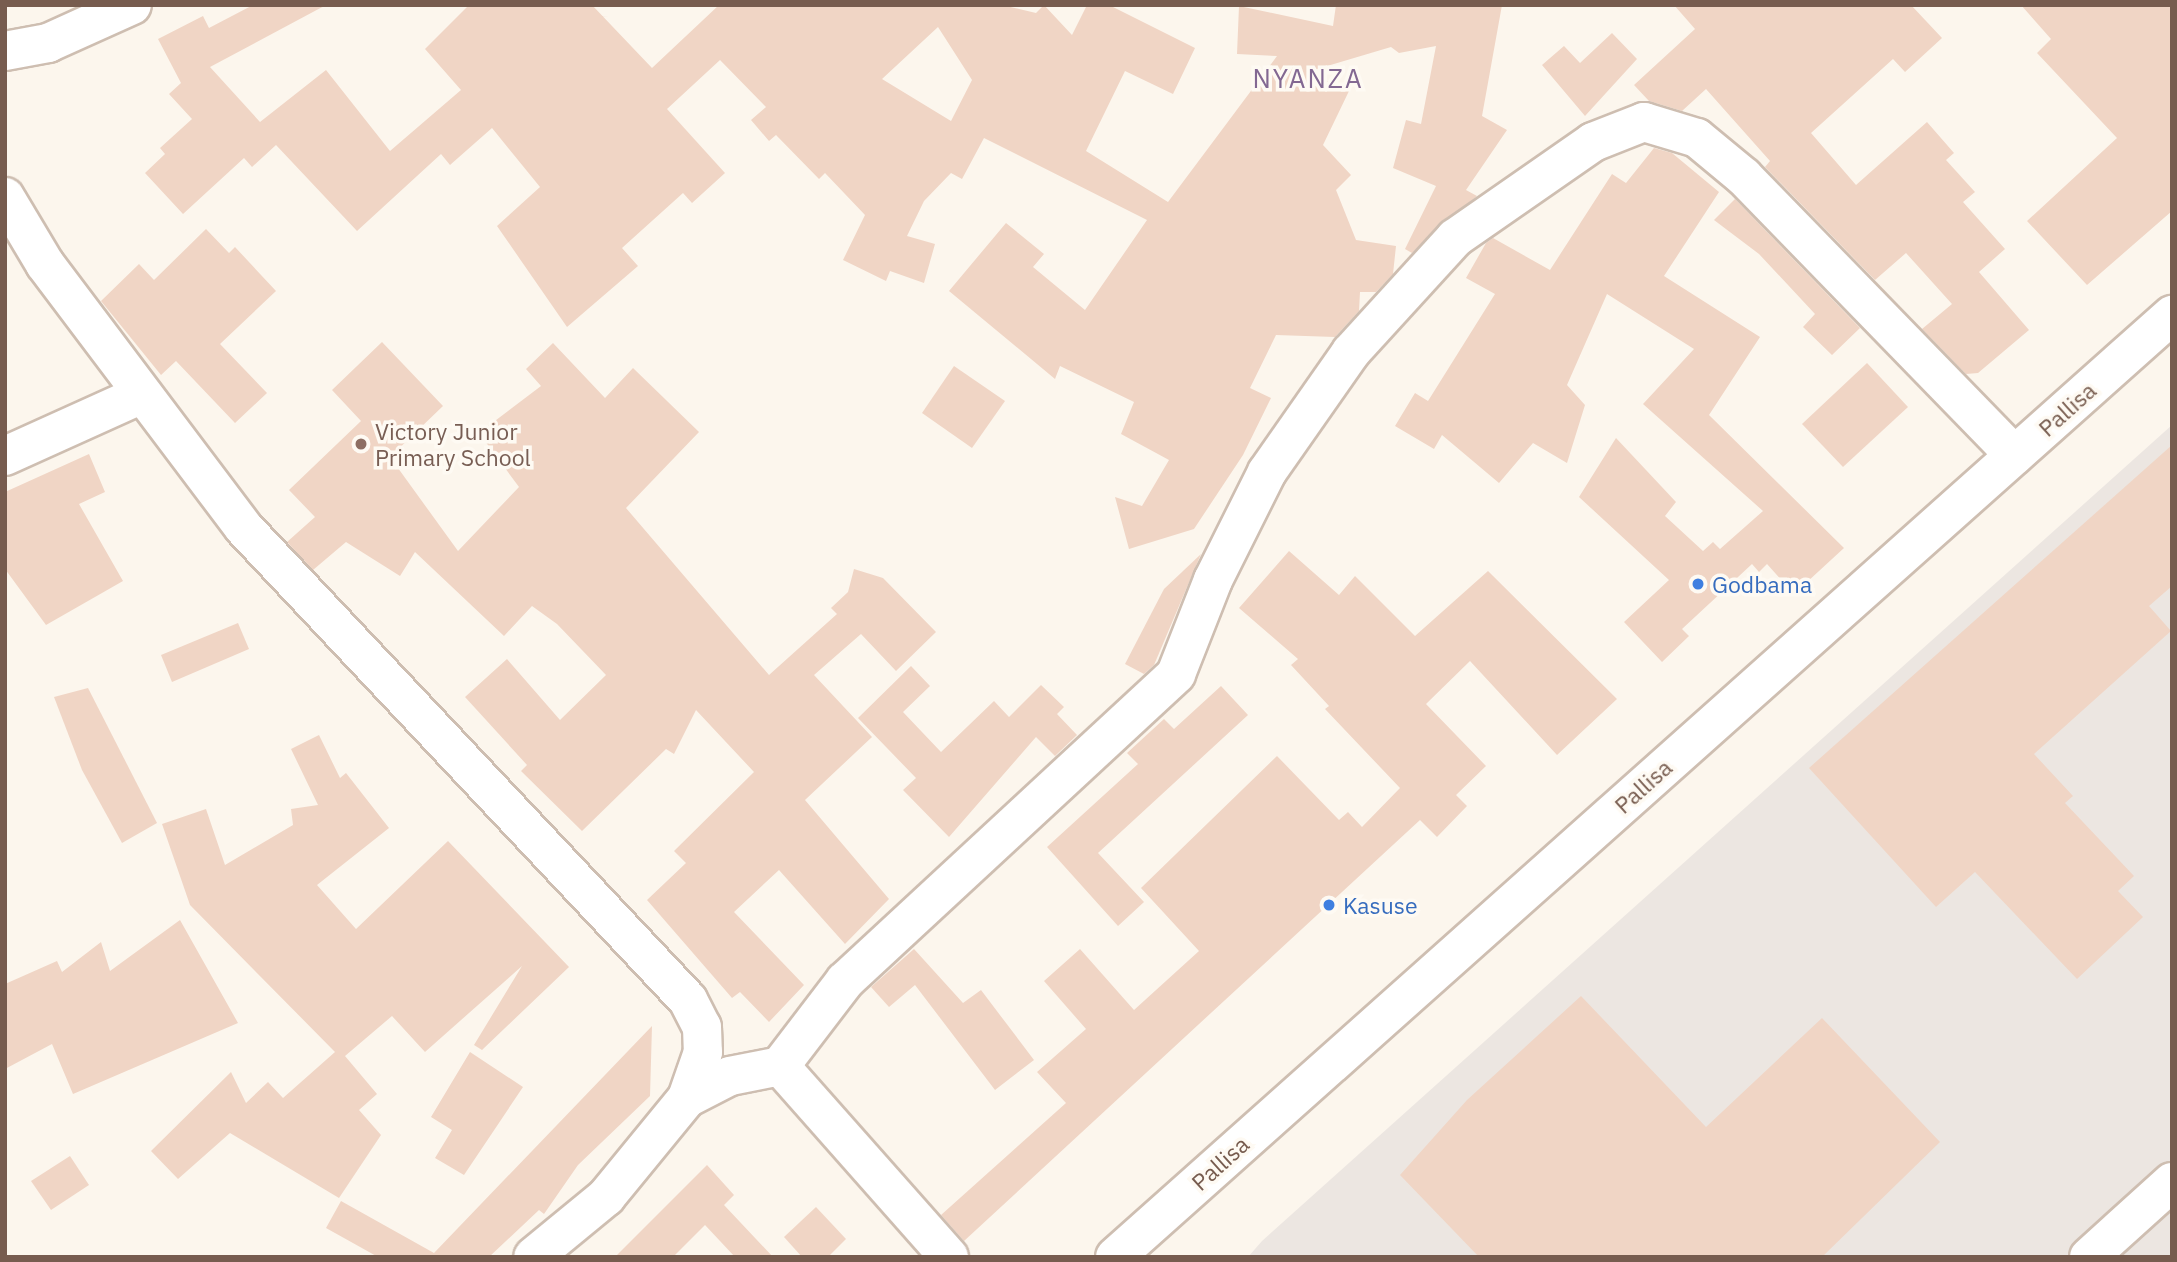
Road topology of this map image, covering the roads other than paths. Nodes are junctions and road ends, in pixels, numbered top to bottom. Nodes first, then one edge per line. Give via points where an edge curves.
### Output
1 (132, 5) edge
2 (5, 51) edge
3 (5, 197) edge
4 (2172, 315) edge
5 (142, 394) junction
6 (2014, 455) junction
7 (5, 456) edge
8 (780, 1066) junction
9 (687, 1098) junction
10 (2172, 1182) edge
11 (533, 1257) edge
12 (949, 1257) edge
13 (1115, 1257) edge
14 (2089, 1257) edge

1 - 2 street via 48,43
3 - 5 street via 45,264
4 - 6 street, Pallisa
5 - 7 street
5 - 9 street via 243,527 688,1000 702,1027 703,1052
6 - 8 street via 1744,177 1697,138 1644,122 1593,142 1455,238 1350,352 1266,472 1213,580 1176,674 845,981
6 - 13 street, Pallisa
8 - 9 street via 730,1076
8 - 12 street
9 - 11 street via 606,1197
10 - 14 street

